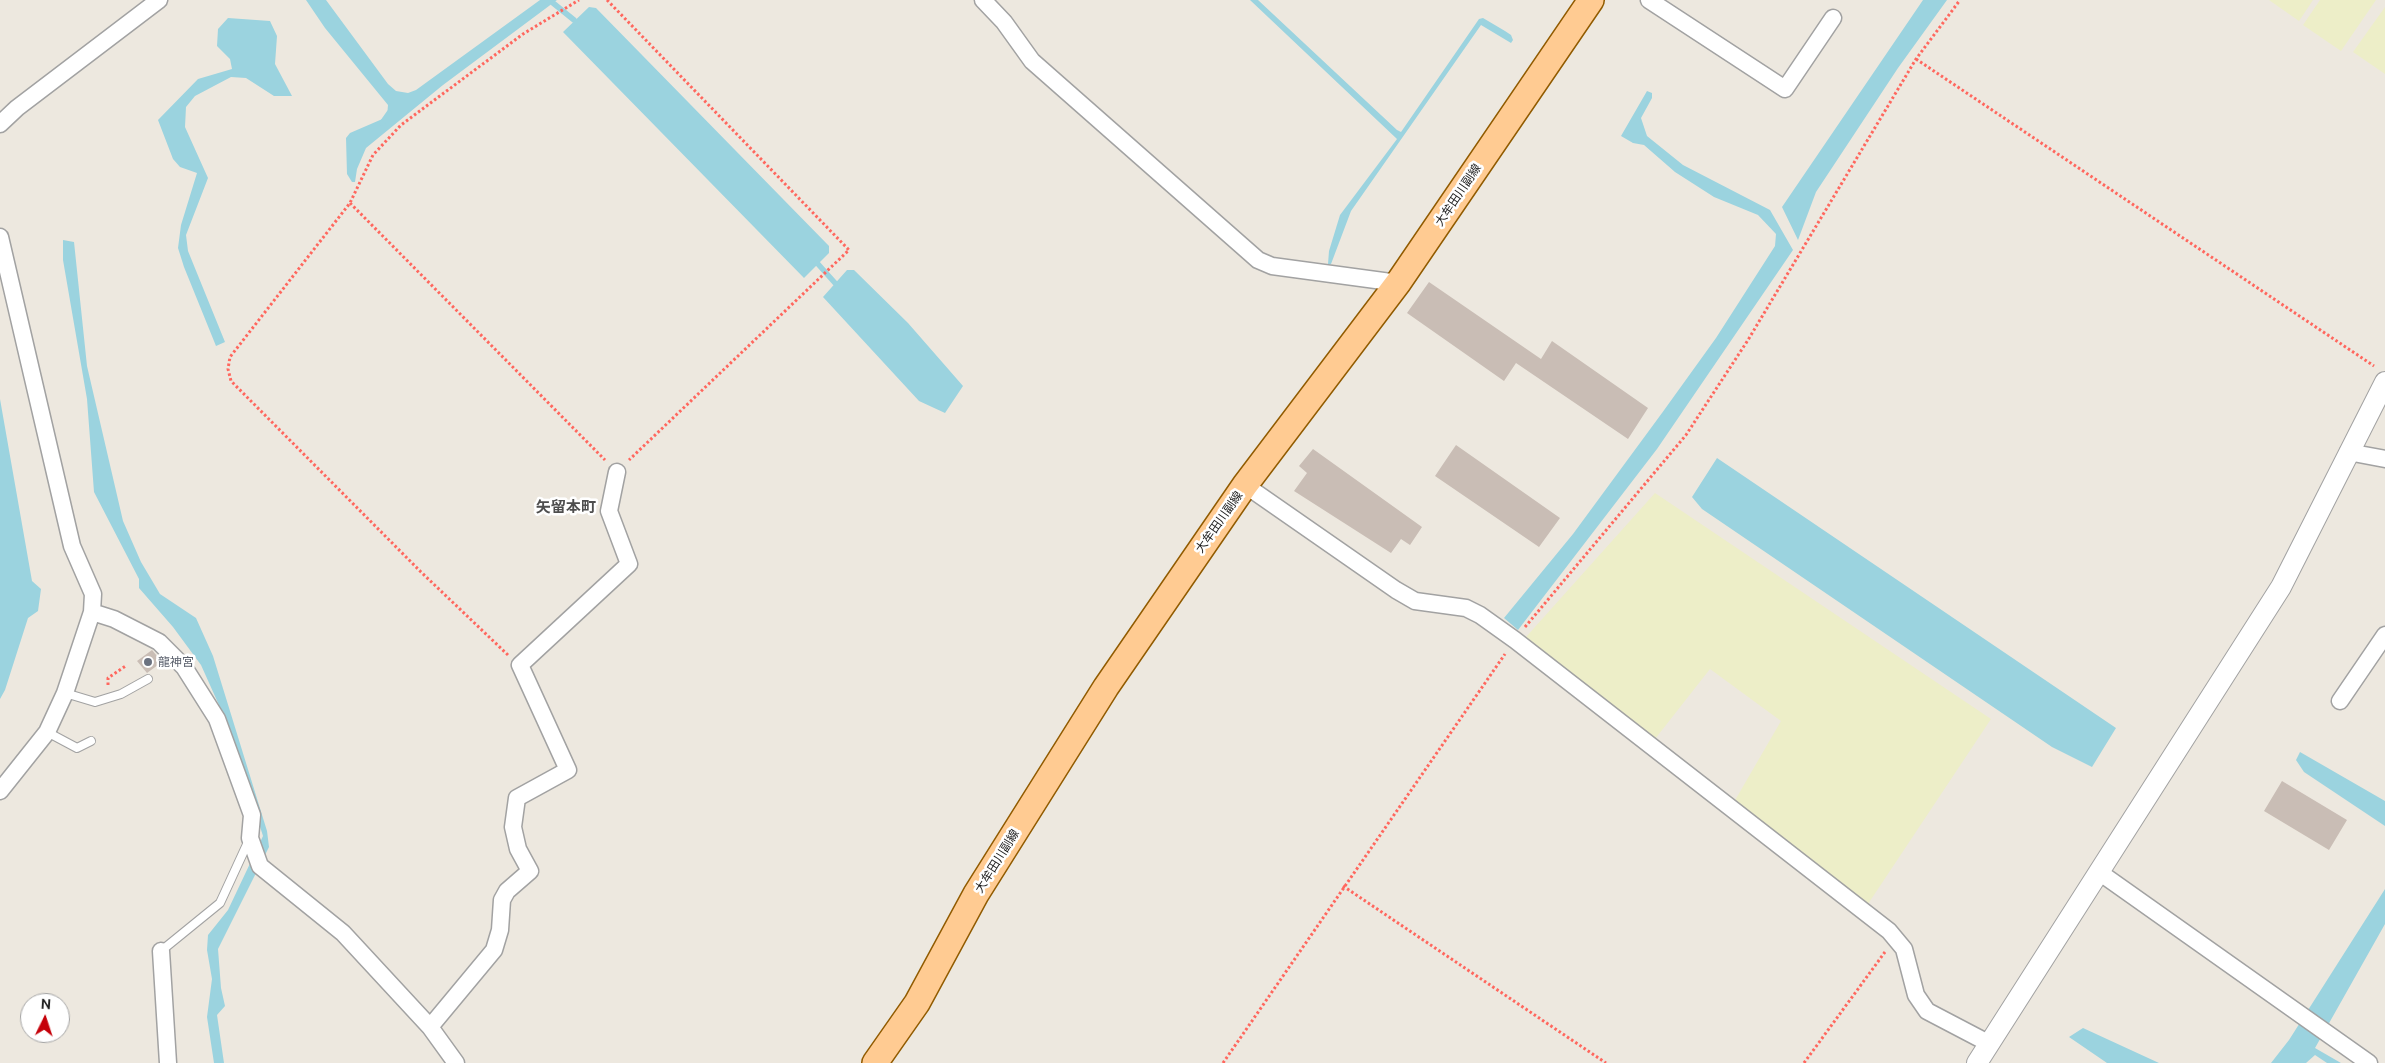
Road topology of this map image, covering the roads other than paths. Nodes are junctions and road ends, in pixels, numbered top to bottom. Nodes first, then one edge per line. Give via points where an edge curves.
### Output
1 (159, 0) edge
2 (983, 0) edge
3 (1591, 0) edge
4 (1649, 0) edge
5 (1833, 18) dead end
6 (0, 124) edge
7 (0, 237) edge
8 (1398, 283) junction
9 (2381, 375) edge
10 (2348, 452) junction
11 (2385, 459) edge
12 (617, 472) road end
13 (1245, 485) junction
14 (92, 612) junction
15 (2385, 635) edge
16 (148, 679) dead end
17 (65, 693) junction
18 (2340, 701) dead end
19 (47, 732) junction
20 (91, 741) dead end
21 (0, 791) edge
22 (250, 838) junction
23 (2099, 872) junction
24 (161, 951) joint
25 (430, 1027) junction
26 (1990, 1044) junction
27 (168, 1063) edge
28 (456, 1063) edge
29 (875, 1063) edge
30 (1977, 1063) edge
31 (2369, 1063) edge

1 - 6 street
2 - 8 street via 1004,22 1032,61 1258,260 1272,266
3 - 8 main road, 大牟田川副線
4 - 5 street via 1785,89
7 - 14 street via 72,546 93,594
8 - 13 main road, 大牟田川副線
9 - 10 street
10 - 11 street
10 - 23 street via 2281,587
12 - 25 street via 609,511 629,564 520,665 568,770 517,798 513,827 518,849 530,871 502,900 500,930 494,950
13 - 26 street via 1415,601 1466,608 1480,614 1896,937 1904,949 1916,995 1927,1011
13 - 29 main road, 大牟田川副線 via 1106,687 976,894 916,1003
14 - 17 street
14 - 22 street via 114,619 159,642 184,667 216,718 252,815
15 - 18 street
16 - 17 lane via 95,702
17 - 19 street
19 - 20 lane via 77,748
19 - 21 street
22 - 24 lane via 220,903
22 - 25 street via 260,866 343,933
23 - 26 street
23 - 31 street
24 - 27 street
25 - 28 street
26 - 30 street

